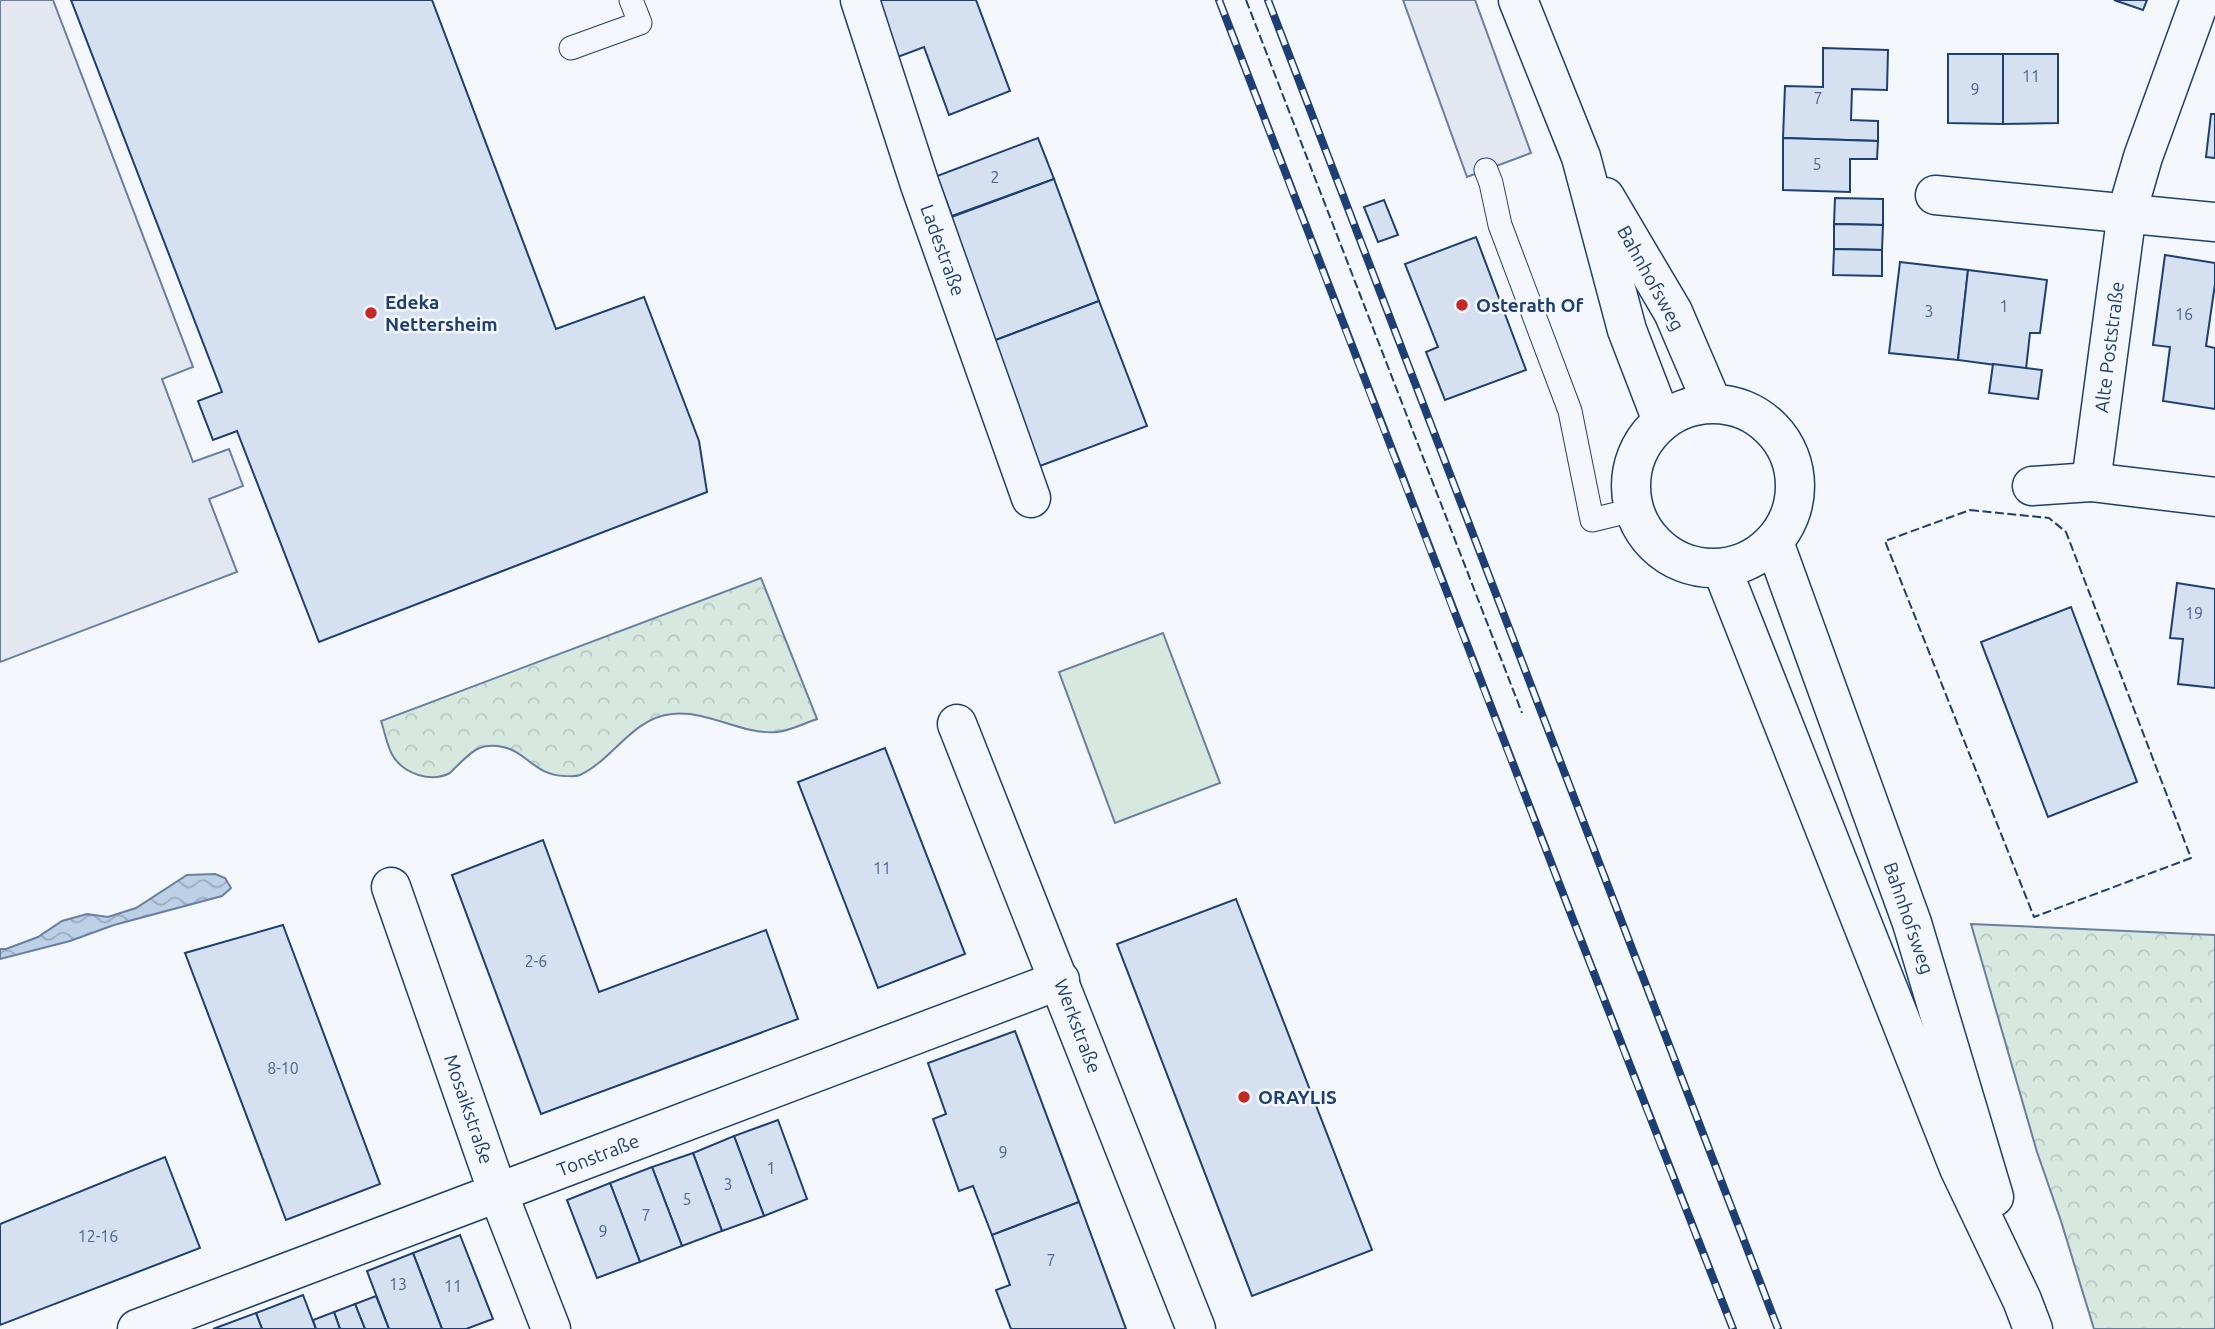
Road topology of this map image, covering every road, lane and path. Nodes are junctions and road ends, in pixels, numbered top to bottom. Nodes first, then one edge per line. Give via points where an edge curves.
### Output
1 (631, 0) edge
2 (860, 0) edge
3 (1518, 0) edge
4 (2200, 0) edge
5 (570, 48) dead end
6 (1581, 157) junction
7 (1486, 170) dead end
8 (1935, 195) dead end
9 (2127, 212) junction
10 (2215, 222) edge
11 (1712, 403) junction
12 (1662, 421) junction
13 (2091, 482) junction
14 (2032, 486) dead end
15 (2215, 497) edge
16 (1031, 498) dead end
17 (1633, 510) junction
18 (1774, 542) junction
19 (1722, 569) junction
20 (957, 724) dead end
21 (391, 887) dead end
22 (1060, 980) junction
23 (498, 1193) junction
24 (2027, 1315) edge
25 (137, 1329) edge
26 (551, 1329) edge
27 (1196, 1329) edge

1 - 5 lane via 640,23
2 - 16 street, Ladestraße
3 - 6 street, Bahnhofsweg
4 - 9 street, Alte Poststraße
6 - 11 street, Bahnhofsweg via 1673,312
6 - 12 street, Bahnhofsweg via 1627,330
7 - 17 lane via 1500,225 1570,411 1592,520
8 - 9 street
9 - 10 street
9 - 13 street, Alte Poststraße
11 - 12 street
11 - 18 street via 1739,408 1763,421 1782,441 1793,466 1796,493 1789,520
12 - 17 street via 1648,434 1631,469
13 - 14 street
13 - 15 street
17 - 19 street via 1652,543 1684,564
18 - 19 street via 1759,555
18 - 24 street, Bahnhofsweg via 1912,923
19 - 24 street, Bahnhofsweg via 1959,1168
20 - 22 street, Werkstraße
21 - 23 street, Mosaikstraße
22 - 23 street, Tonstraße
22 - 27 street, Werkstraße
23 - 25 street, Tonstraße
23 - 26 street, Mosaikstraße

